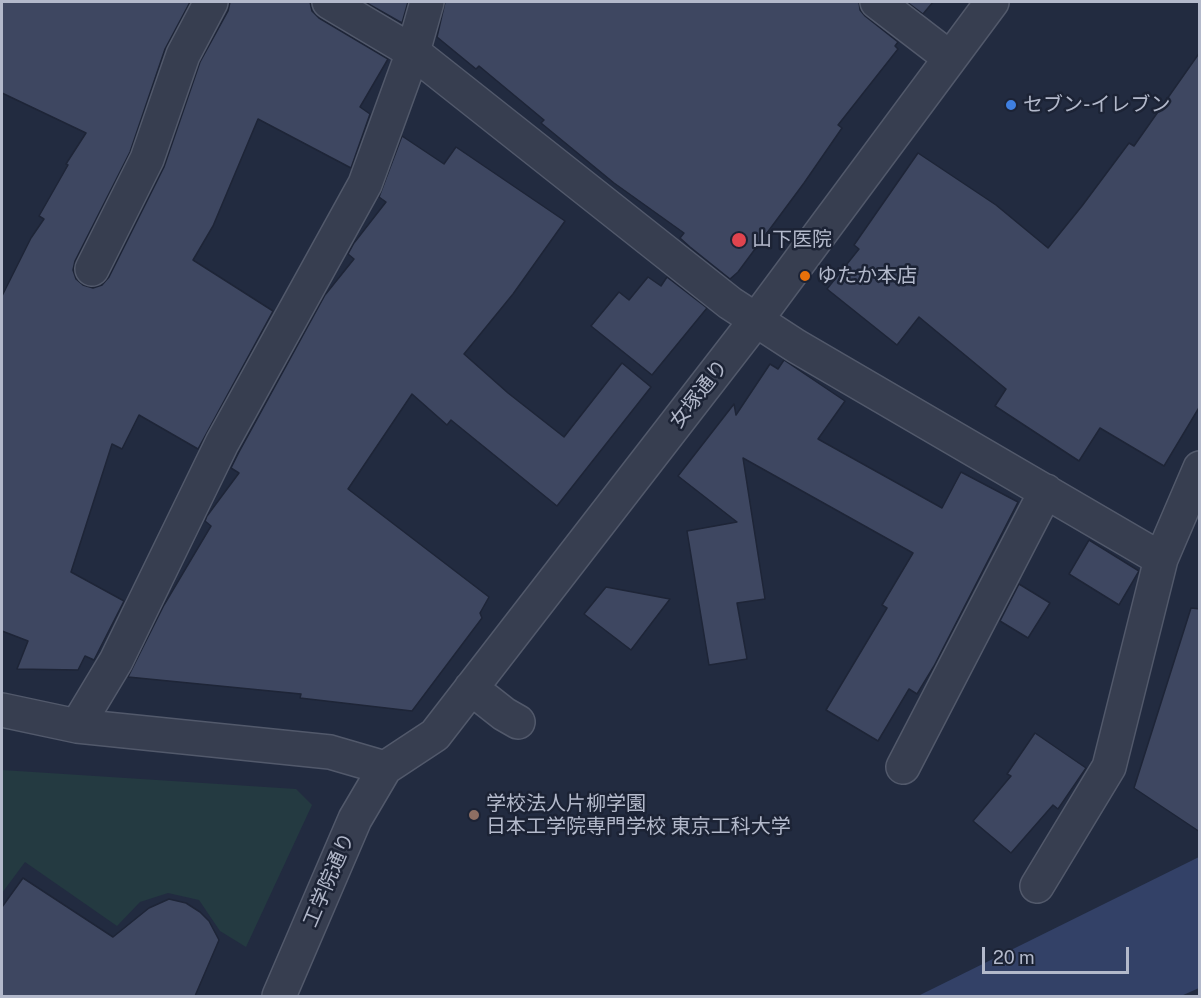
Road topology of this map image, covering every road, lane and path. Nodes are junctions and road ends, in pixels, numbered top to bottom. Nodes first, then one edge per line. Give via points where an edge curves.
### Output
1 (211, 2) edge
2 (329, 2) edge
3 (428, 2) edge
4 (877, 2) edge
5 (992, 2) edge
6 (413, 52) junction
7 (950, 58) junction
8 (92, 269) dead end
9 (756, 320) junction
10 (1200, 468) edge
11 (1046, 491) junction
12 (1161, 559) junction
13 (471, 688) junction
14 (2, 710) edge
15 (518, 722) dead end
16 (77, 726) junction
17 (903, 767) dead end
18 (385, 768) junction
19 (1037, 886) dead end
20 (279, 996) edge

1 - 8 street via 183,55 147,159
2 - 6 street
3 - 6 street
4 - 7 street
5 - 7 street, 女塚通り
6 - 9 street
6 - 16 street via 364,184 222,443 116,661
7 - 9 street, 女塚通り
9 - 11 street
9 - 13 street, 女塚通り
10 - 12 street
11 - 12 street
11 - 17 street
12 - 19 street via 1119,711 1109,767
13 - 15 street
13 - 18 street, 女塚通り via 435,735
14 - 16 street
16 - 18 street via 330,752
18 - 20 street, 工学院通り via 355,819

